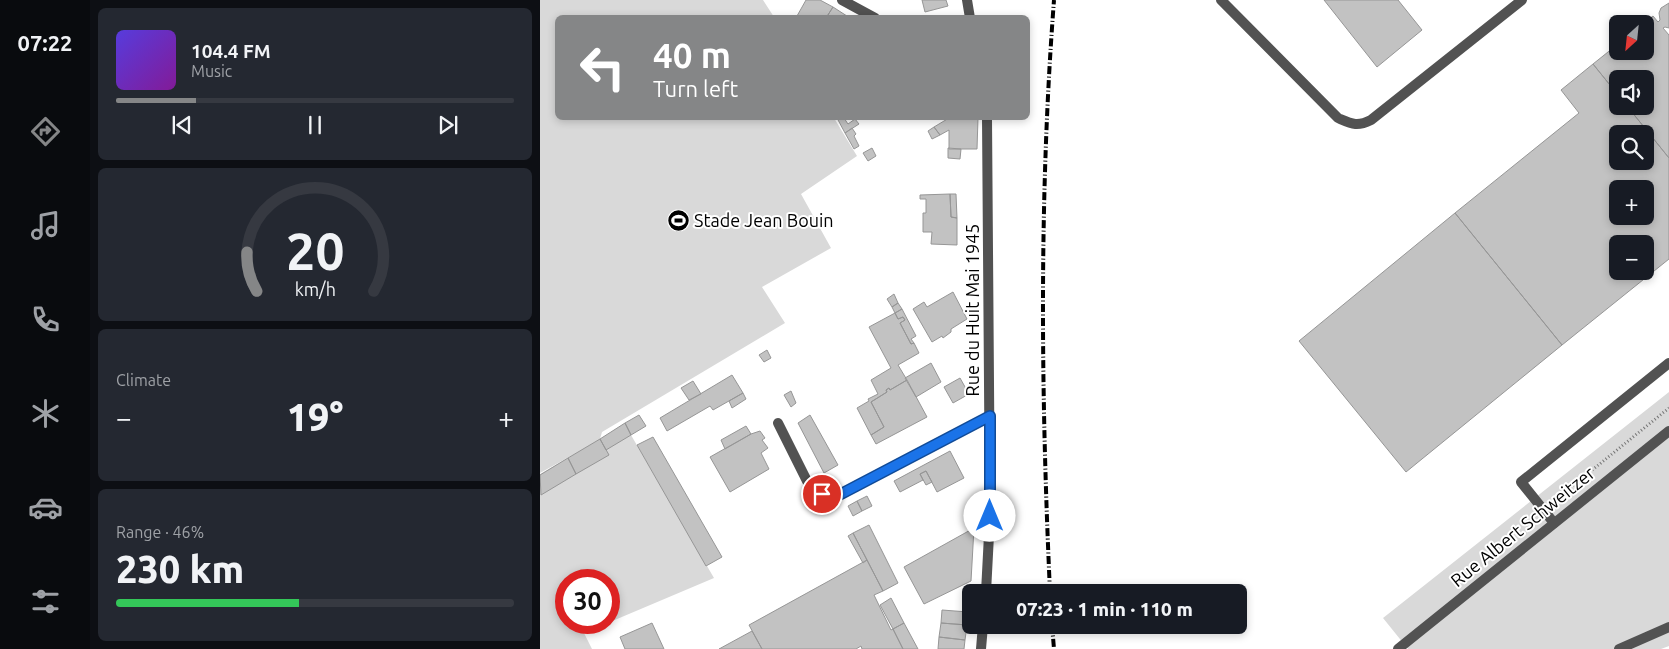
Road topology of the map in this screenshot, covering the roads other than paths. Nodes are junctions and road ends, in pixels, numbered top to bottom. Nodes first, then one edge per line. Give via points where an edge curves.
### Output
1 (842, 0) edge
2 (967, 0) edge
3 (1221, 0) edge
4 (1522, 0) edge
5 (870, 15) edge
6 (970, 15) edge
7 (987, 120) edge
8 (1669, 363) edge
9 (990, 416) junction
10 (778, 423) dead end
11 (1669, 431) edge
12 (1554, 523) junction
13 (987, 584) edge
14 (1669, 627) edge
15 (982, 634) edge
16 (980, 649) edge
17 (1398, 649) edge
18 (1619, 649) edge

1 - 5 street
2 - 6 street
3 - 4 street via 1338,118 1361,125 1372,120
7 - 9 street, Rue du Huit Mai 1945
8 - 12 street via 1521,482
9 - 10 street via 841,494 822,494 806,482
9 - 13 street, Rue du Huit Mai 1945
11 - 12 street, Rue Albert Schweitzer
12 - 17 street, Rue Albert Schweitzer
14 - 18 street
15 - 16 street

